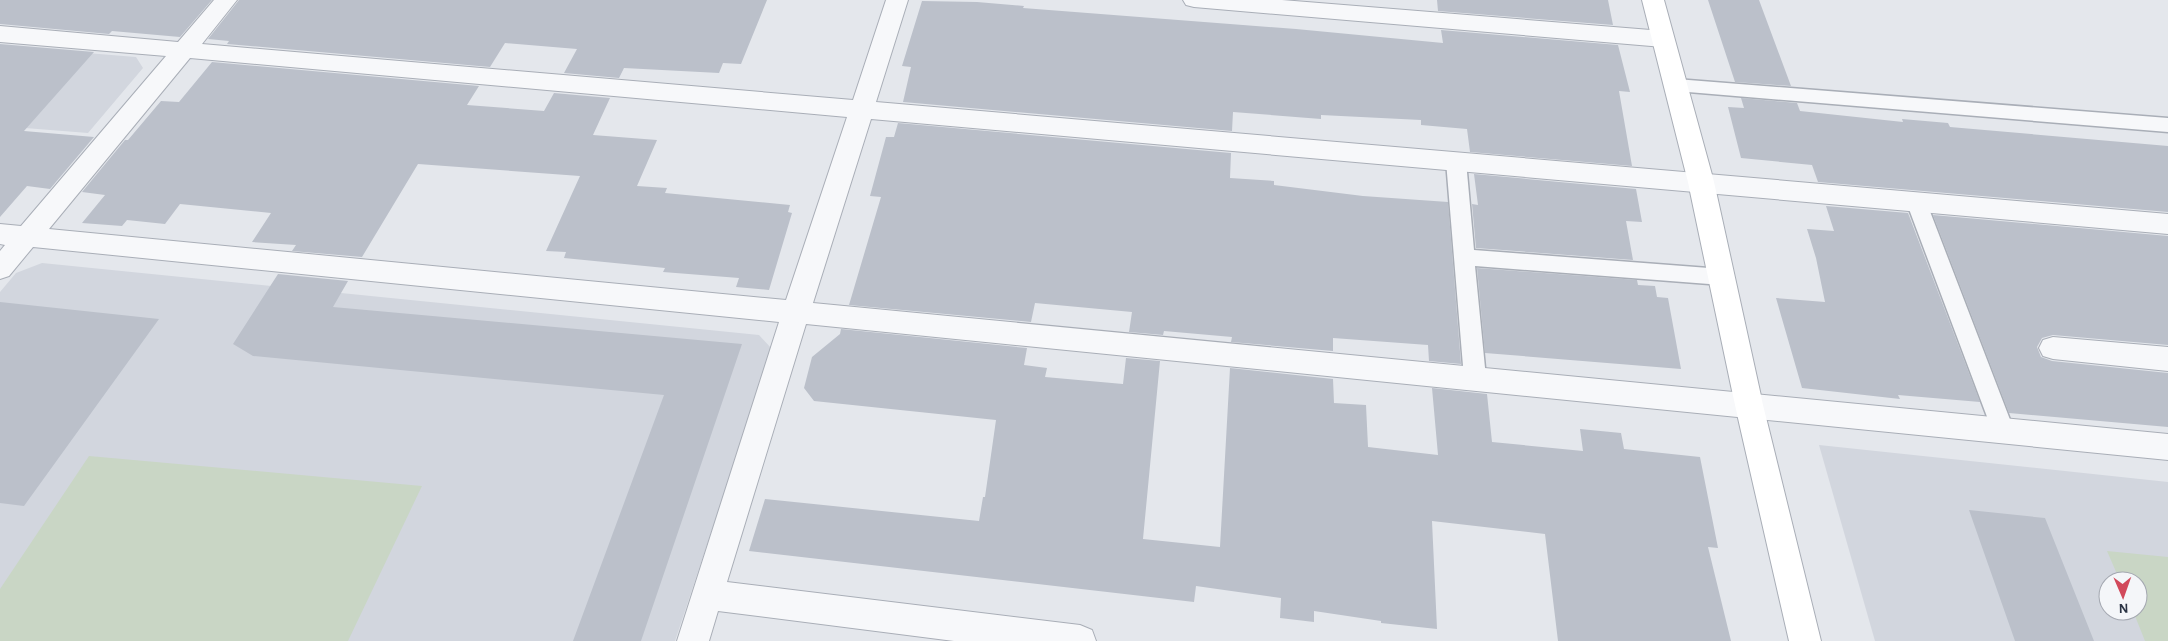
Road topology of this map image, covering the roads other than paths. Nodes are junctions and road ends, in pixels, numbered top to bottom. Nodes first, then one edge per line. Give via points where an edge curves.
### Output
1 (226, 0) edge
2 (897, 0) edge
3 (1194, 0) edge
4 (1653, 0) edge
5 (1218, 1) edge
6 (0, 34) edge
7 (1664, 39) junction
8 (185, 49) junction
9 (1676, 85) junction
10 (862, 109) junction
11 (2168, 125) edge
12 (1456, 161) junction
13 (1702, 182) junction
14 (1916, 201) junction
15 (2168, 224) edge
16 (0, 234) edge
17 (27, 237) junction
18 (1465, 257) junction
19 (0, 269) edge
20 (1722, 277) junction
21 (796, 312) junction
22 (2052, 348) dead end
23 (2168, 359) edge
24 (1475, 378) junction
25 (1750, 405) junction
26 (2002, 430) junction
27 (2168, 447) edge
28 (708, 594) junction
29 (693, 641) edge
30 (1080, 641) edge
31 (1806, 641) edge

1 - 8 street
2 - 10 street
3 - 5 street
4 - 7 street
5 - 7 street
6 - 8 street
7 - 9 street
8 - 10 street
8 - 17 street
9 - 11 lane
9 - 13 street
10 - 12 street
10 - 21 street
12 - 13 street
12 - 18 lane
13 - 14 street
13 - 20 street
14 - 15 street
14 - 26 lane
16 - 17 street
17 - 19 street
17 - 21 street
18 - 20 lane
18 - 24 lane
20 - 25 street
21 - 24 street
21 - 28 street
22 - 23 street
24 - 25 street
25 - 26 street
25 - 31 street
26 - 27 street
28 - 29 street
28 - 30 street

